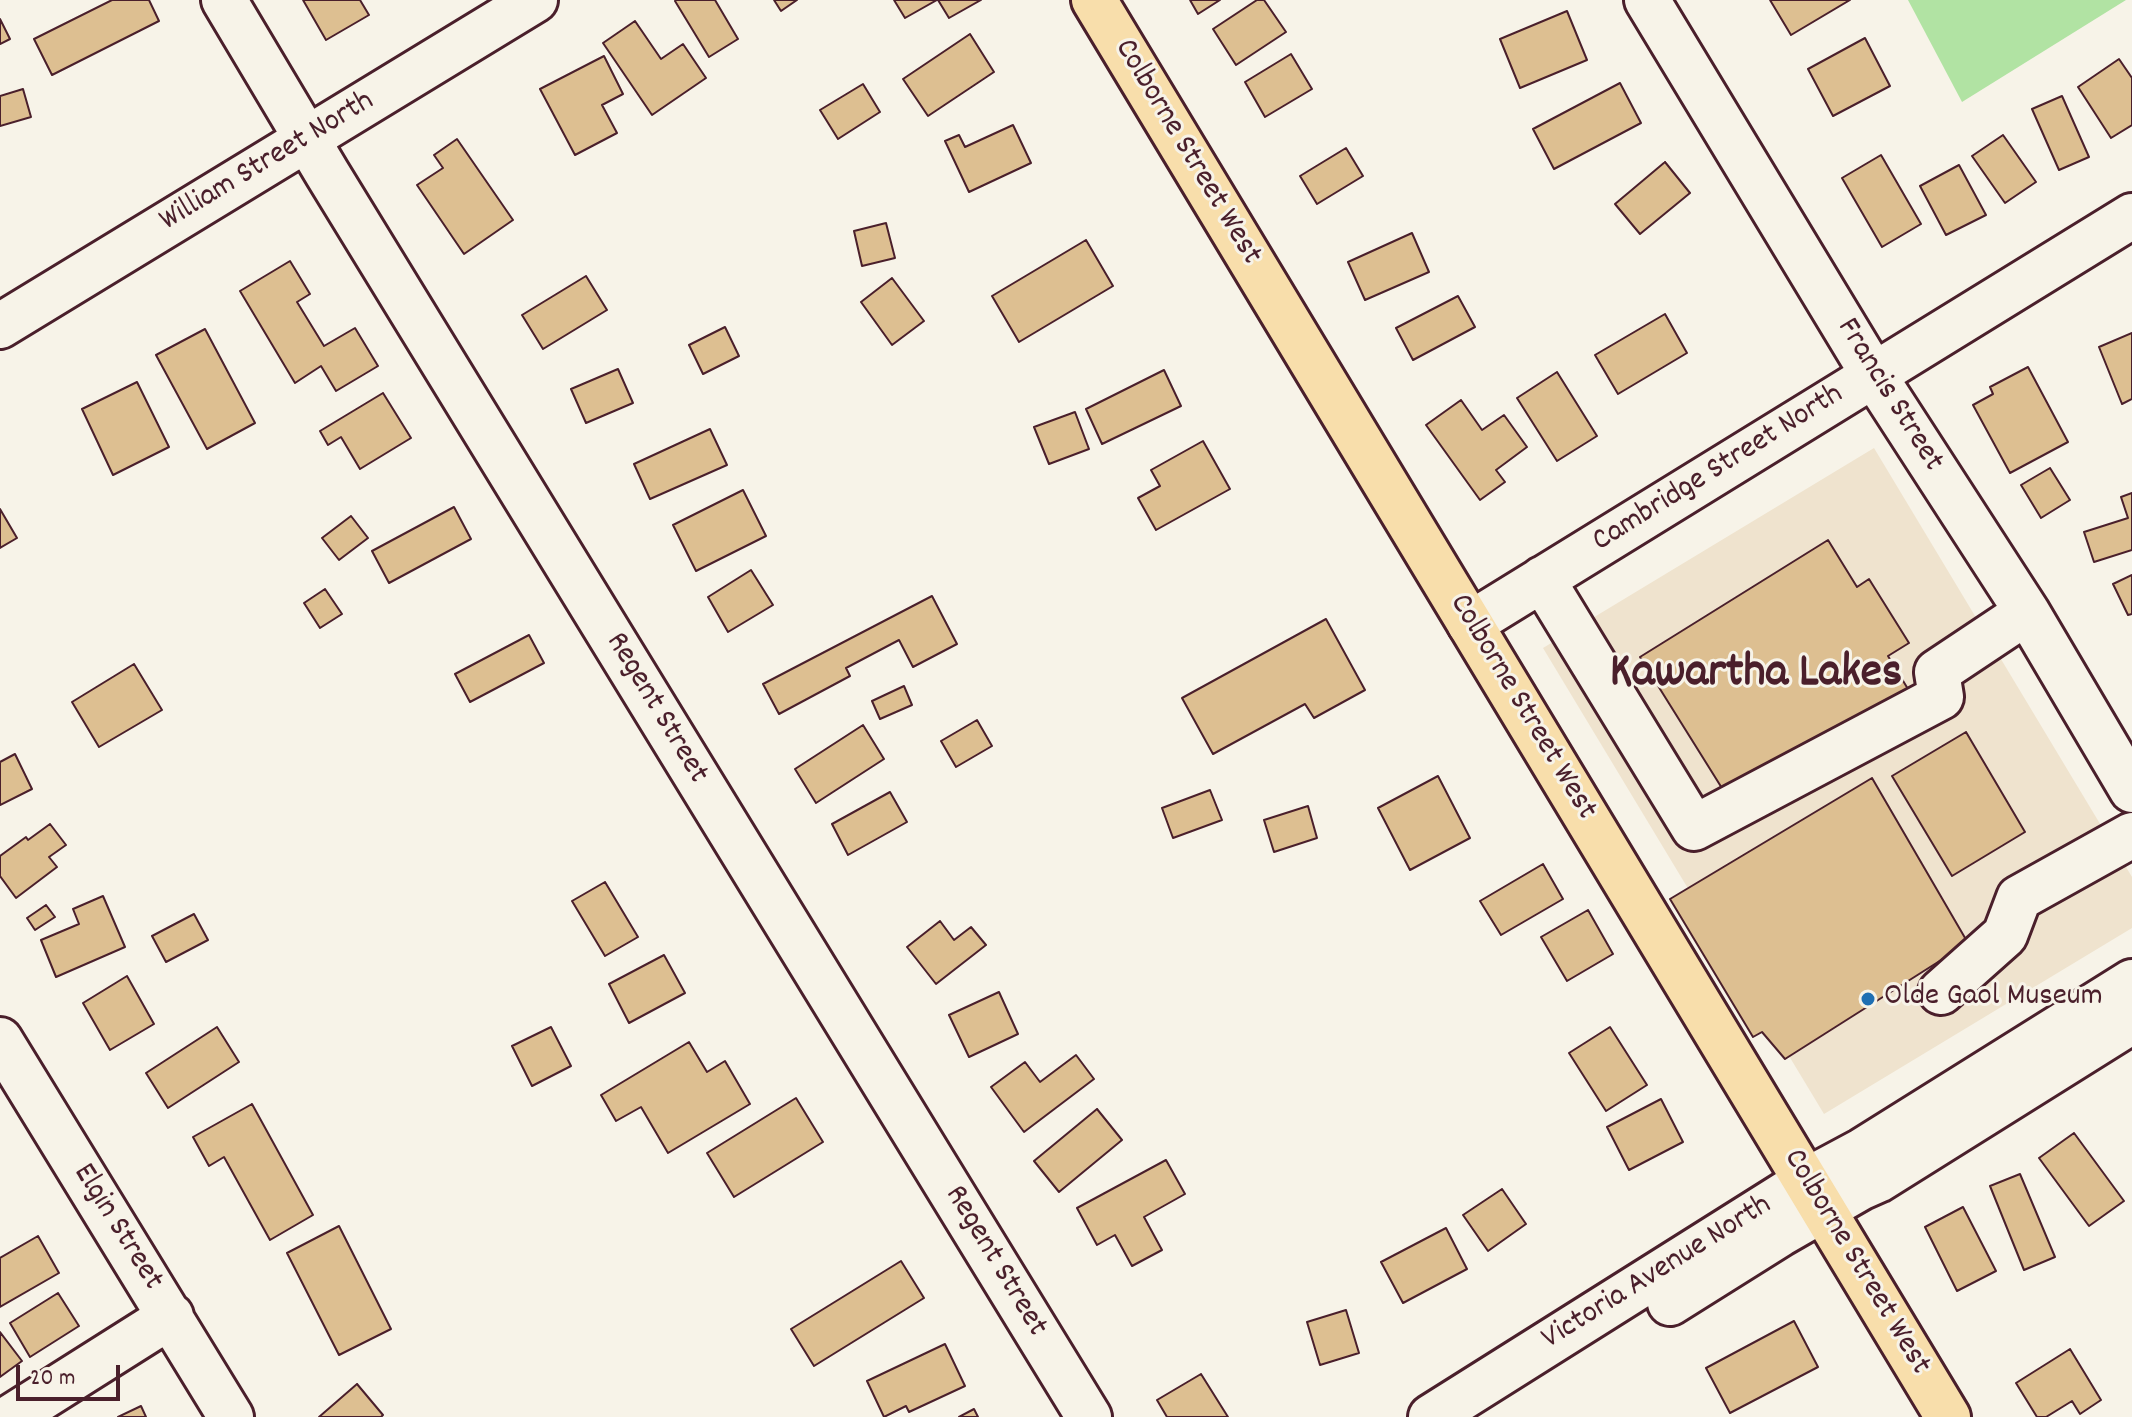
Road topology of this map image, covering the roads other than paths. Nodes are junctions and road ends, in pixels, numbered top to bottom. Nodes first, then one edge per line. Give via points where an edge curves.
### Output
1 (224, 0) edge
2 (535, 0) edge
3 (1094, 0) edge
4 (1647, 0) edge
5 (306, 140) junction
6 (2132, 216) edge
7 (0, 326) edge
8 (1873, 374) junction
9 (1542, 579) junction
10 (2027, 612) junction
11 (1470, 624) junction
12 (2132, 790) edge
13 (2132, 835) edge
14 (2132, 982) edge
15 (1941, 992) dead end
16 (2132, 1021) edge
17 (0, 1040) edge
18 (1814, 1195) junction
19 (171, 1316) junction
20 (1484, 1407) edge
21 (11, 1417) edge
22 (231, 1417) edge
23 (1089, 1417) edge
24 (1431, 1417) edge
25 (1948, 1417) edge

1 - 5 street, Regent Street
2 - 5 street, William Street North
3 - 11 main road, Colborne Street West
4 - 8 street, Francis Street
5 - 7 street, William Street North
5 - 23 street, Regent Street
6 - 8 street, Cambridge Street North
8 - 9 street, Cambridge Street North
8 - 10 street, Francis Street
9 - 10 street via 1694,828 1941,697 1937,672
9 - 11 street, Cambridge Street North
10 - 12 street, Francis Street
11 - 18 main road, Colborne Street West
13 - 15 street via 2019,898 2005,935
14 - 18 street, Victoria Avenue North via 1862,1151
16 - 18 street, Victoria Avenue North via 1878,1180
17 - 19 street, Elgin Street
18 - 20 street, Victoria Avenue North
18 - 25 main road, Colborne Street West
19 - 21 street
19 - 22 street, Elgin Street
20 - 24 street, Victoria Avenue North

